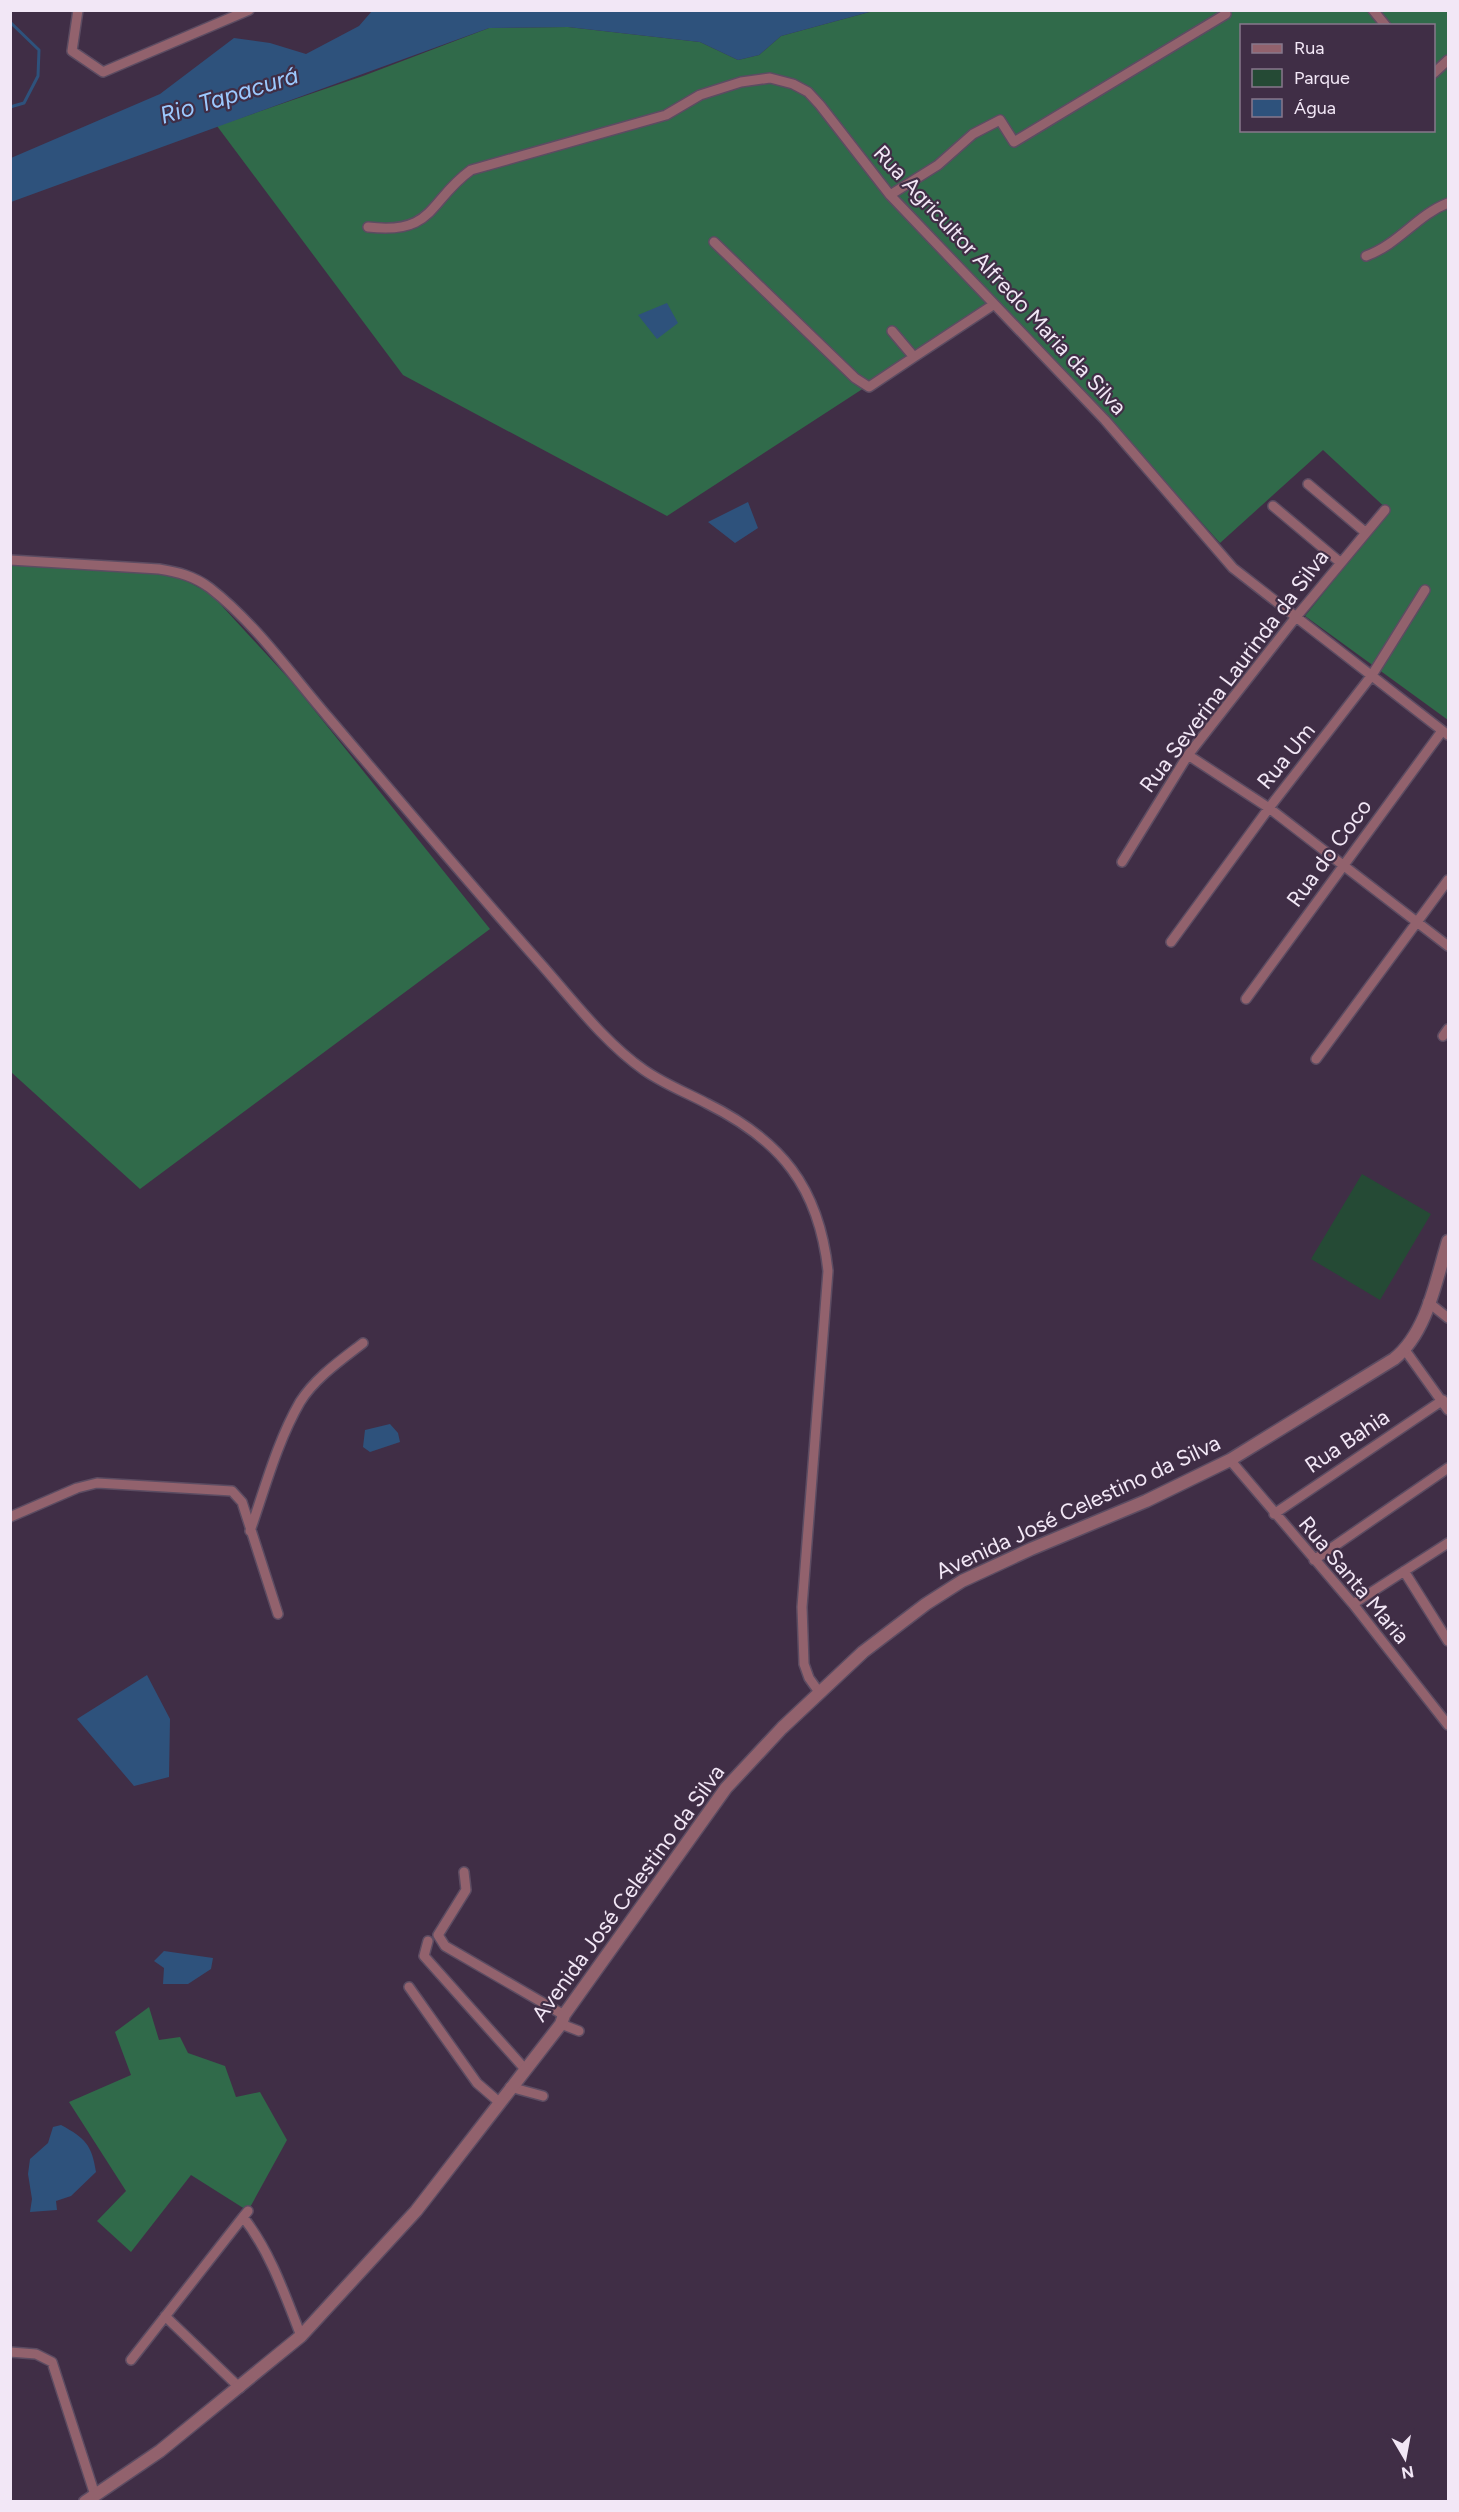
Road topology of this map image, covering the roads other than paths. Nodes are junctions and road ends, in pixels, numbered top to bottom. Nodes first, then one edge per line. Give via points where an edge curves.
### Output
1 (78, 10) edge
2 (249, 10) edge
3 (1373, 10) edge
4 (1226, 14) dead end
5 (1384, 24) edge
6 (1449, 60) edge
7 (1435, 72) edge
8 (890, 195) junction
9 (1449, 203) edge
10 (368, 228) dead end
11 (714, 242) dead end
12 (1366, 256) dead end
13 (993, 306) junction
14 (892, 331) dead end
15 (914, 357) junction
16 (1308, 484) dead end
17 (1274, 506) dead end
18 (1385, 510) dead end
19 (1365, 532) junction
20 (10, 560) edge
21 (1341, 563) junction
22 (1425, 590) dead end
23 (1296, 617) junction
24 (1372, 675) junction
25 (1445, 733) edge
26 (1188, 755) junction
27 (1269, 808) junction
28 (1122, 862) dead end
29 (1343, 867) junction
30 (1449, 880) edge
31 (1417, 923) junction
32 (1171, 942) dead end
33 (1449, 946) edge
34 (1246, 999) dead end
35 (1316, 1059) dead end
36 (1449, 1241) edge
37 (1428, 1302) junction
38 (1449, 1318) edge
39 (363, 1343) dead end
40 (1405, 1350) junction
41 (1443, 1400) junction
42 (1449, 1410) edge
43 (1230, 1460) junction
44 (1449, 1468) edge
45 (1274, 1514) junction
46 (10, 1517) edge
47 (250, 1531) junction
48 (1449, 1543) edge
49 (1314, 1560) junction
50 (1404, 1571) junction
51 (1353, 1604) junction
52 (278, 1614) dead end
53 (1449, 1641) edge
54 (819, 1692) junction
55 (1449, 1725) edge
56 (464, 1872) dead end
57 (428, 1941) dead end
58 (409, 1987) dead end
59 (562, 2020) junction
60 (579, 2031) dead end
61 (524, 2068) junction
62 (510, 2087) junction
63 (543, 2096) dead end
64 (499, 2102) junction
65 (165, 2316) junction
66 (301, 2336) junction
67 (10, 2352) edge
68 (131, 2360) dead end
69 (240, 2388) junction
70 (90, 2498) edge

1 - 2 street via 72,51 103,72
3 - 5 street
4 - 8 street via 1014,142 1000,120 973,134 938,165
6 - 7 street
8 - 10 street, Rua Agricultor Alfredo Maria da Silva via 808,92 770,78 720,87 666,115 471,170 411,226 393,230
8 - 13 street, Rua Agricultor Alfredo Maria da Silva
9 - 12 street via 1430,213 1398,240
11 - 15 street via 869,387
13 - 15 street
13 - 23 street, Rua Agricultor Alfredo Maria da Silva via 1105,420 1233,568
14 - 15 street
16 - 19 street
17 - 21 street
18 - 19 street, Rua Severina Laurinda da Silva
19 - 21 street, Rua Severina Laurinda da Silva
20 - 54 street via 159,569 181,573 209,588 259,637 432,841 622,1052 670,1087 758,1133 782,1155 816,1213 825,1240 828,1271 802,1607 804,1664
21 - 23 street, Rua Severina Laurinda da Silva
22 - 24 street, Rua Um
23 - 24 street, Rua Agricultor Alfredo Maria da Silva
23 - 26 street, Rua Severina Laurinda da Silva
24 - 25 street, Rua Agricultor Alfredo Maria da Silva
24 - 27 street, Rua Um
25 - 29 street, Rua do Coco
26 - 27 street
26 - 28 street, Rua Severina Laurinda da Silva
27 - 29 street
27 - 32 street, Rua Um
29 - 31 street
29 - 34 street, Rua do Coco
30 - 31 street
31 - 33 street
31 - 35 street
36 - 37 street, Avenida José Celestino da Silva
37 - 38 street
37 - 40 street, Avenida José Celestino da Silva
39 - 47 street via 330,1368 301,1401 278,1449
40 - 41 street
40 - 43 street, Avenida José Celestino da Silva
41 - 42 street
41 - 45 street, Rua Bahia
43 - 45 street, Rua Santa Maria
43 - 54 street, Avenida José Celestino da Silva via 1146,1501 998,1563 943,1592
44 - 49 street
45 - 49 street, Rua Santa Maria
46 - 47 street via 96,1483 226,1489 239,1497
47 - 52 street
48 - 50 street
49 - 51 street, Rua Santa Maria
50 - 51 street
50 - 53 street
51 - 55 street, Rua Santa Maria
54 - 59 street, Avenida José Celestino da Silva via 726,1788
56 - 59 street via 466,1890 438,1935 445,1946
57 - 61 street via 424,1956
58 - 64 street via 477,2083
59 - 60 street
59 - 61 street, Avenida José Celestino da Silva
61 - 62 street, Avenida José Celestino da Silva
62 - 63 street
62 - 64 street, Avenida José Celestino da Silva
64 - 66 street, Avenida José Celestino da Silva via 416,2211
65 - 66 street via 246,2214
65 - 68 street
65 - 69 street
66 - 69 street, Avenida José Celestino da Silva
67 - 70 street via 36,2354 51,2362
69 - 70 street, Avenida José Celestino da Silva via 160,2451

